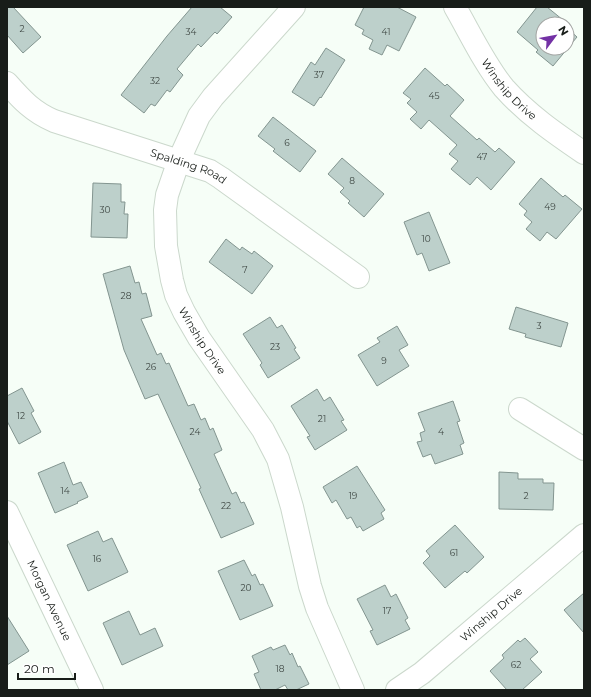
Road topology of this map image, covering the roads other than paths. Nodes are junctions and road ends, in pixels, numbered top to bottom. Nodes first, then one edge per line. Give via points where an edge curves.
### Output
1 (294, 7) edge
2 (455, 7) edge
3 (7, 83) edge
4 (584, 153) edge
5 (179, 160) junction
6 (358, 277) dead end
7 (520, 409) dead end
8 (584, 449) edge
9 (7, 512) edge
10 (584, 535) edge
11 (92, 690) edge
12 (353, 690) edge
13 (397, 690) edge

1 - 5 street, Winship Drive via 205,106
2 - 4 street, Winship Drive via 504,88 546,126
3 - 5 street, Spalding Road via 29,107 54,121
5 - 6 street, Spalding Road via 222,178
5 - 12 street, Winship Drive via 167,195 165,210 166,246 176,295 199,338 263,430 278,459 317,608
7 - 8 street
9 - 11 street, Morgan Avenue
10 - 13 street, Winship Drive via 422,673

